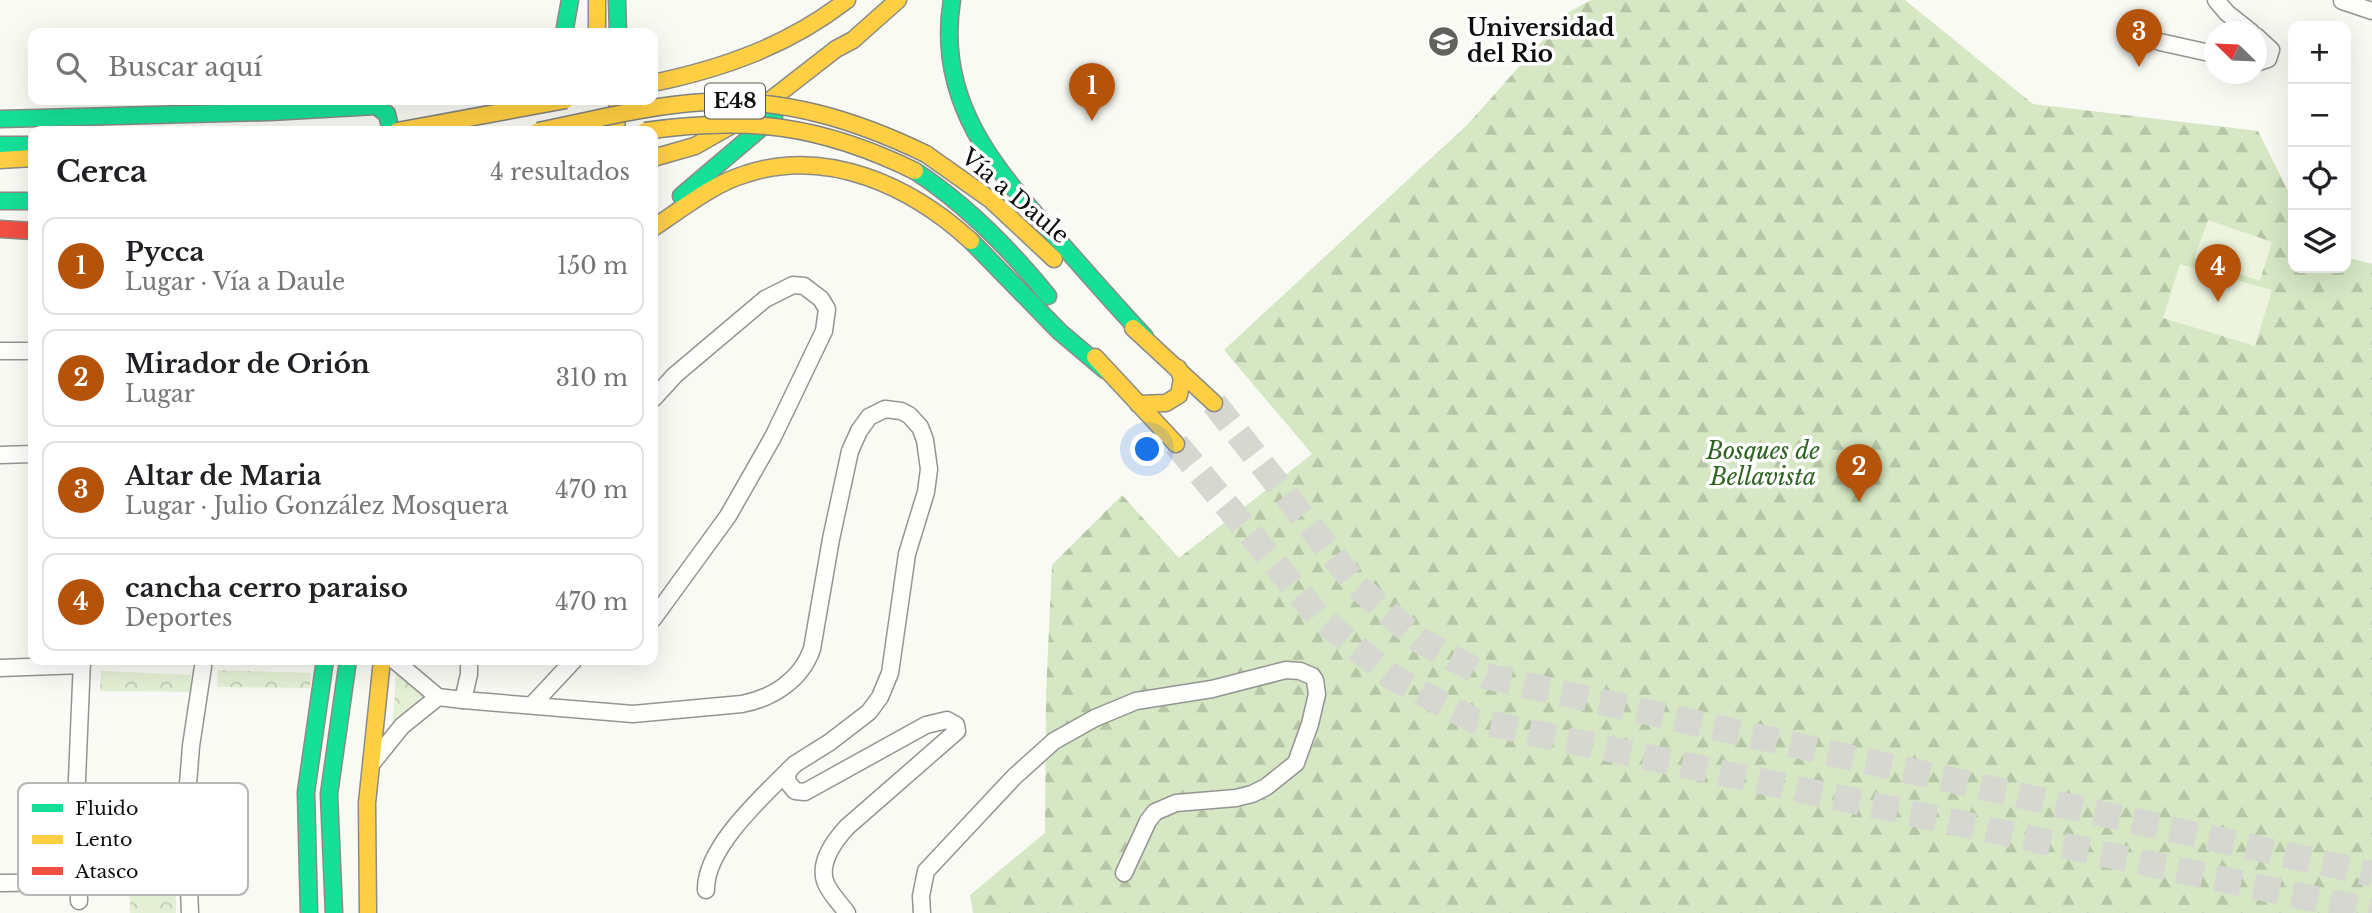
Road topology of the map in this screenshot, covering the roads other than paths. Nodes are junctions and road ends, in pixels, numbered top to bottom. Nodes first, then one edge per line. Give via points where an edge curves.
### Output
1 (570, 0) edge
2 (597, 0) edge
3 (617, 0) edge
4 (847, 0) edge
5 (898, 0) edge
6 (952, 0) edge
7 (2216, 0) edge
8 (2342, 1) edge
9 (2227, 6) edge
10 (2372, 11) edge
11 (2241, 21) edge
12 (565, 28) edge
13 (597, 28) edge
14 (618, 28) edge
15 (853, 40) junction
16 (2160, 42) dead end
17 (2204, 52) edge
18 (658, 82) edge
19 (539, 105) edge
20 (540, 105) edge
21 (595, 105) edge
22 (618, 105) edge
23 (0, 118) edge
24 (390, 126) edge
25 (424, 126) edge
26 (532, 126) edge
27 (564, 126) edge
28 (593, 126) edge
29 (616, 126) edge
30 (658, 130) edge
31 (0, 145) edge
32 (28, 145) edge
33 (658, 157) edge
34 (28, 158) edge
35 (0, 160) edge
36 (0, 201) edge
37 (28, 201) edge
38 (658, 217) edge
39 (658, 225) edge
40 (0, 229) edge
41 (28, 231) edge
42 (1145, 337) junction
43 (0, 351) edge
44 (28, 351) edge
45 (1178, 368) junction
46 (1105, 370) junction
47 (658, 393) edge
48 (1214, 403) tunnel mouth
49 (1138, 404) junction
50 (1176, 444) tunnel mouth
51 (28, 454) edge
52 (0, 455) edge
53 (658, 612) edge
54 (41, 665) edge
55 (82, 665) edge
56 (203, 665) edge
57 (324, 665) edge
58 (347, 665) edge
59 (381, 665) edge
60 (400, 665) edge
61 (469, 665) edge
62 (569, 665) edge
63 (0, 668) edge
64 (438, 696) junction
65 (463, 700) junction
66 (532, 705) junction
67 (370, 766) junction
68 (790, 769) junction
69 (77, 783) edge
70 (188, 783) edge
71 (366, 858) junction
72 (1124, 873) dead end
73 (0, 883) edge
74 (18, 883) edge
75 (706, 890) dead end
76 (189, 895) edge
77 (190, 913) edge
78 (309, 913) edge
79 (334, 913) edge
80 (368, 913) edge
81 (381, 913) edge
82 (847, 913) edge
83 (922, 913) edge

1 - 12 main road
2 - 13 main road
3 - 14 main road
4 - 18 main road via 813,27 765,52
5 - 15 main road
6 - 42 main road via 948,30 953,74 988,154 1019,197
7 - 9 street
8 - 10 street
9 - 11 street
15 - 33 main road via 723,132
15 - 38 main road via 822,76
16 - 17 street
19 - 25 main road, bridge
20 - 26 main road
21 - 28 main road
22 - 29 main road
23 - 24 main road via 376,106 388,116
27 - 42 main road, Vía a Daule / E48, bridge via 661,107 726,101 840,117 926,153 991,200
30 - 46 main road, Vía a Daule / E48, bridge via 727,122 781,126 843,140 915,171 956,199 998,237
31 - 32 main road
34 - 35 main road
36 - 37 main road
39 - 46 main road via 721,185 766,167 811,164 878,180 951,224
40 - 41 main road
42 - 45 main road, Vía a Daule / E48
43 - 44 street
45 - 48 main road, Vía a Daule / E48
45 - 49 main road via 1181,385 1175,399 1161,405
46 - 49 main road, Vía a Daule / E48
47 - 53 street via 779,290 804,286 827,309 824,331 774,437 728,516
49 - 50 main road, Vía a Daule / E48
51 - 52 street
54 - 63 street
55 - 69 street
56 - 70 street
57 - 78 main road via 306,792
58 - 79 main road via 329,794
59 - 67 main road
60 - 64 street
61 - 65 street
62 - 66 street
64 - 65 street
64 - 67 street via 402,726
65 - 66 street
66 - 68 street via 651,713 741,704 783,687 805,666 812,649 855,438 869,417 885,409 901,411 920,427 928,475 907,554 890,673 869,712
67 - 71 main road
68 - 75 street via 715,855
68 - 82 street via 786,779 791,788 806,792 926,725 947,720 956,726 954,734 847,827 834,844 824,879
71 - 80 main road
71 - 81 main road
72 - 83 street via 1155,812 1175,803 1252,794 1296,763 1317,694 1312,676 1286,670 1212,689 1136,701 1054,741 926,871
73 - 74 street
76 - 77 street

